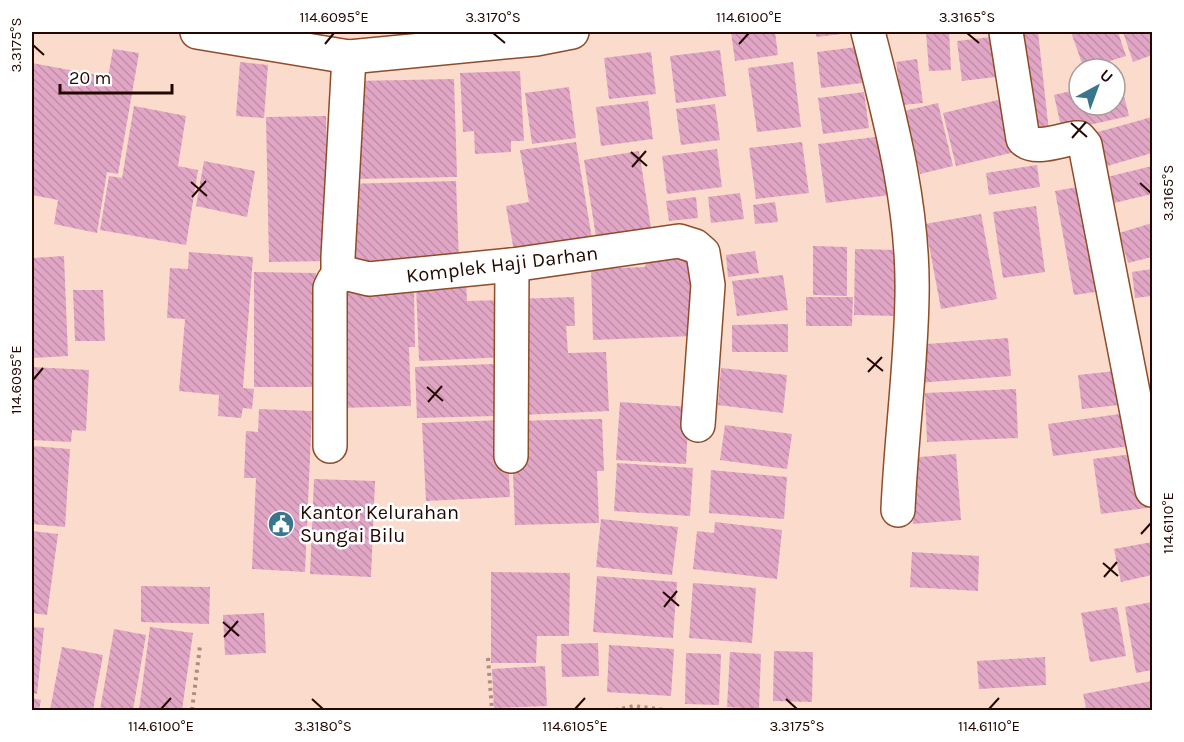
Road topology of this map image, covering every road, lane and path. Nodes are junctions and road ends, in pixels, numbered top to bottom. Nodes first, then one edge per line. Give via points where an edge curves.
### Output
1 (197, 32) edge
2 (572, 32) edge
3 (868, 32) edge
4 (1006, 32) edge
5 (349, 57) junction
6 (512, 265) junction
7 (344, 273) junction
8 (698, 425) dead end
9 (330, 446) dead end
10 (511, 456) dead end
11 (1152, 490) edge
12 (898, 510) dead end
13 (200, 646) dead end
14 (488, 658) dead end
15 (192, 711) edge
16 (492, 711) edge
17 (615, 711) edge
18 (665, 711) edge

1 - 5 street
2 - 5 street
3 - 12 street via 896,143 907,209 912,284
4 - 11 street via 1023,139 1036,144 1075,138 1085,145
5 - 7 street via 338,257 338,267
6 - 7 street, Komplek Haji Darhan via 369,279
6 - 8 street, Komplek Haji Darhan via 679,242 695,246 703,253 708,285
6 - 10 street
7 - 9 street via 330,288
13 - 15 path
14 - 16 path
17 - 18 path via 634,706

